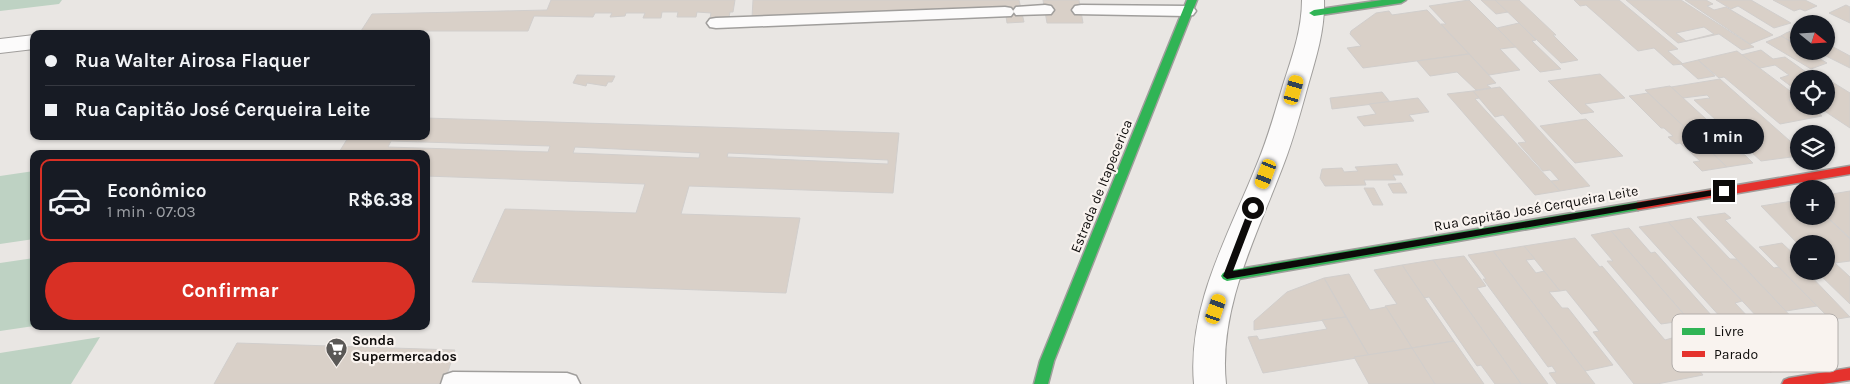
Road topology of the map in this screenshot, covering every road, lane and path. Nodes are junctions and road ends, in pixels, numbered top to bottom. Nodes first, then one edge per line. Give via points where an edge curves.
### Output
1 (1401, 0) edge
2 (1190, 6) edge
3 (1314, 7) edge
4 (1045, 10) dead end
5 (1081, 10) dead end
6 (716, 23) dead end
7 (30, 42) edge
8 (0, 46) edge
9 (1850, 170) edge
10 (1227, 276) junction
11 (1850, 374) edge
12 (453, 383) dead end
13 (536, 383) edge
14 (567, 384) edge
15 (1041, 384) edge
16 (1210, 384) edge
17 (1789, 384) edge

1 - 3 street
2 - 5 lane
2 - 15 street, Estrada de Itapecerica via 1050,352
3 - 10 street via 1280,140
4 - 6 lane
7 - 8 street
9 - 10 street, Rua Capitão José Cerqueira Leite
10 - 16 street via 1208,346
11 - 17 street
12 - 13 lane
13 - 14 lane

